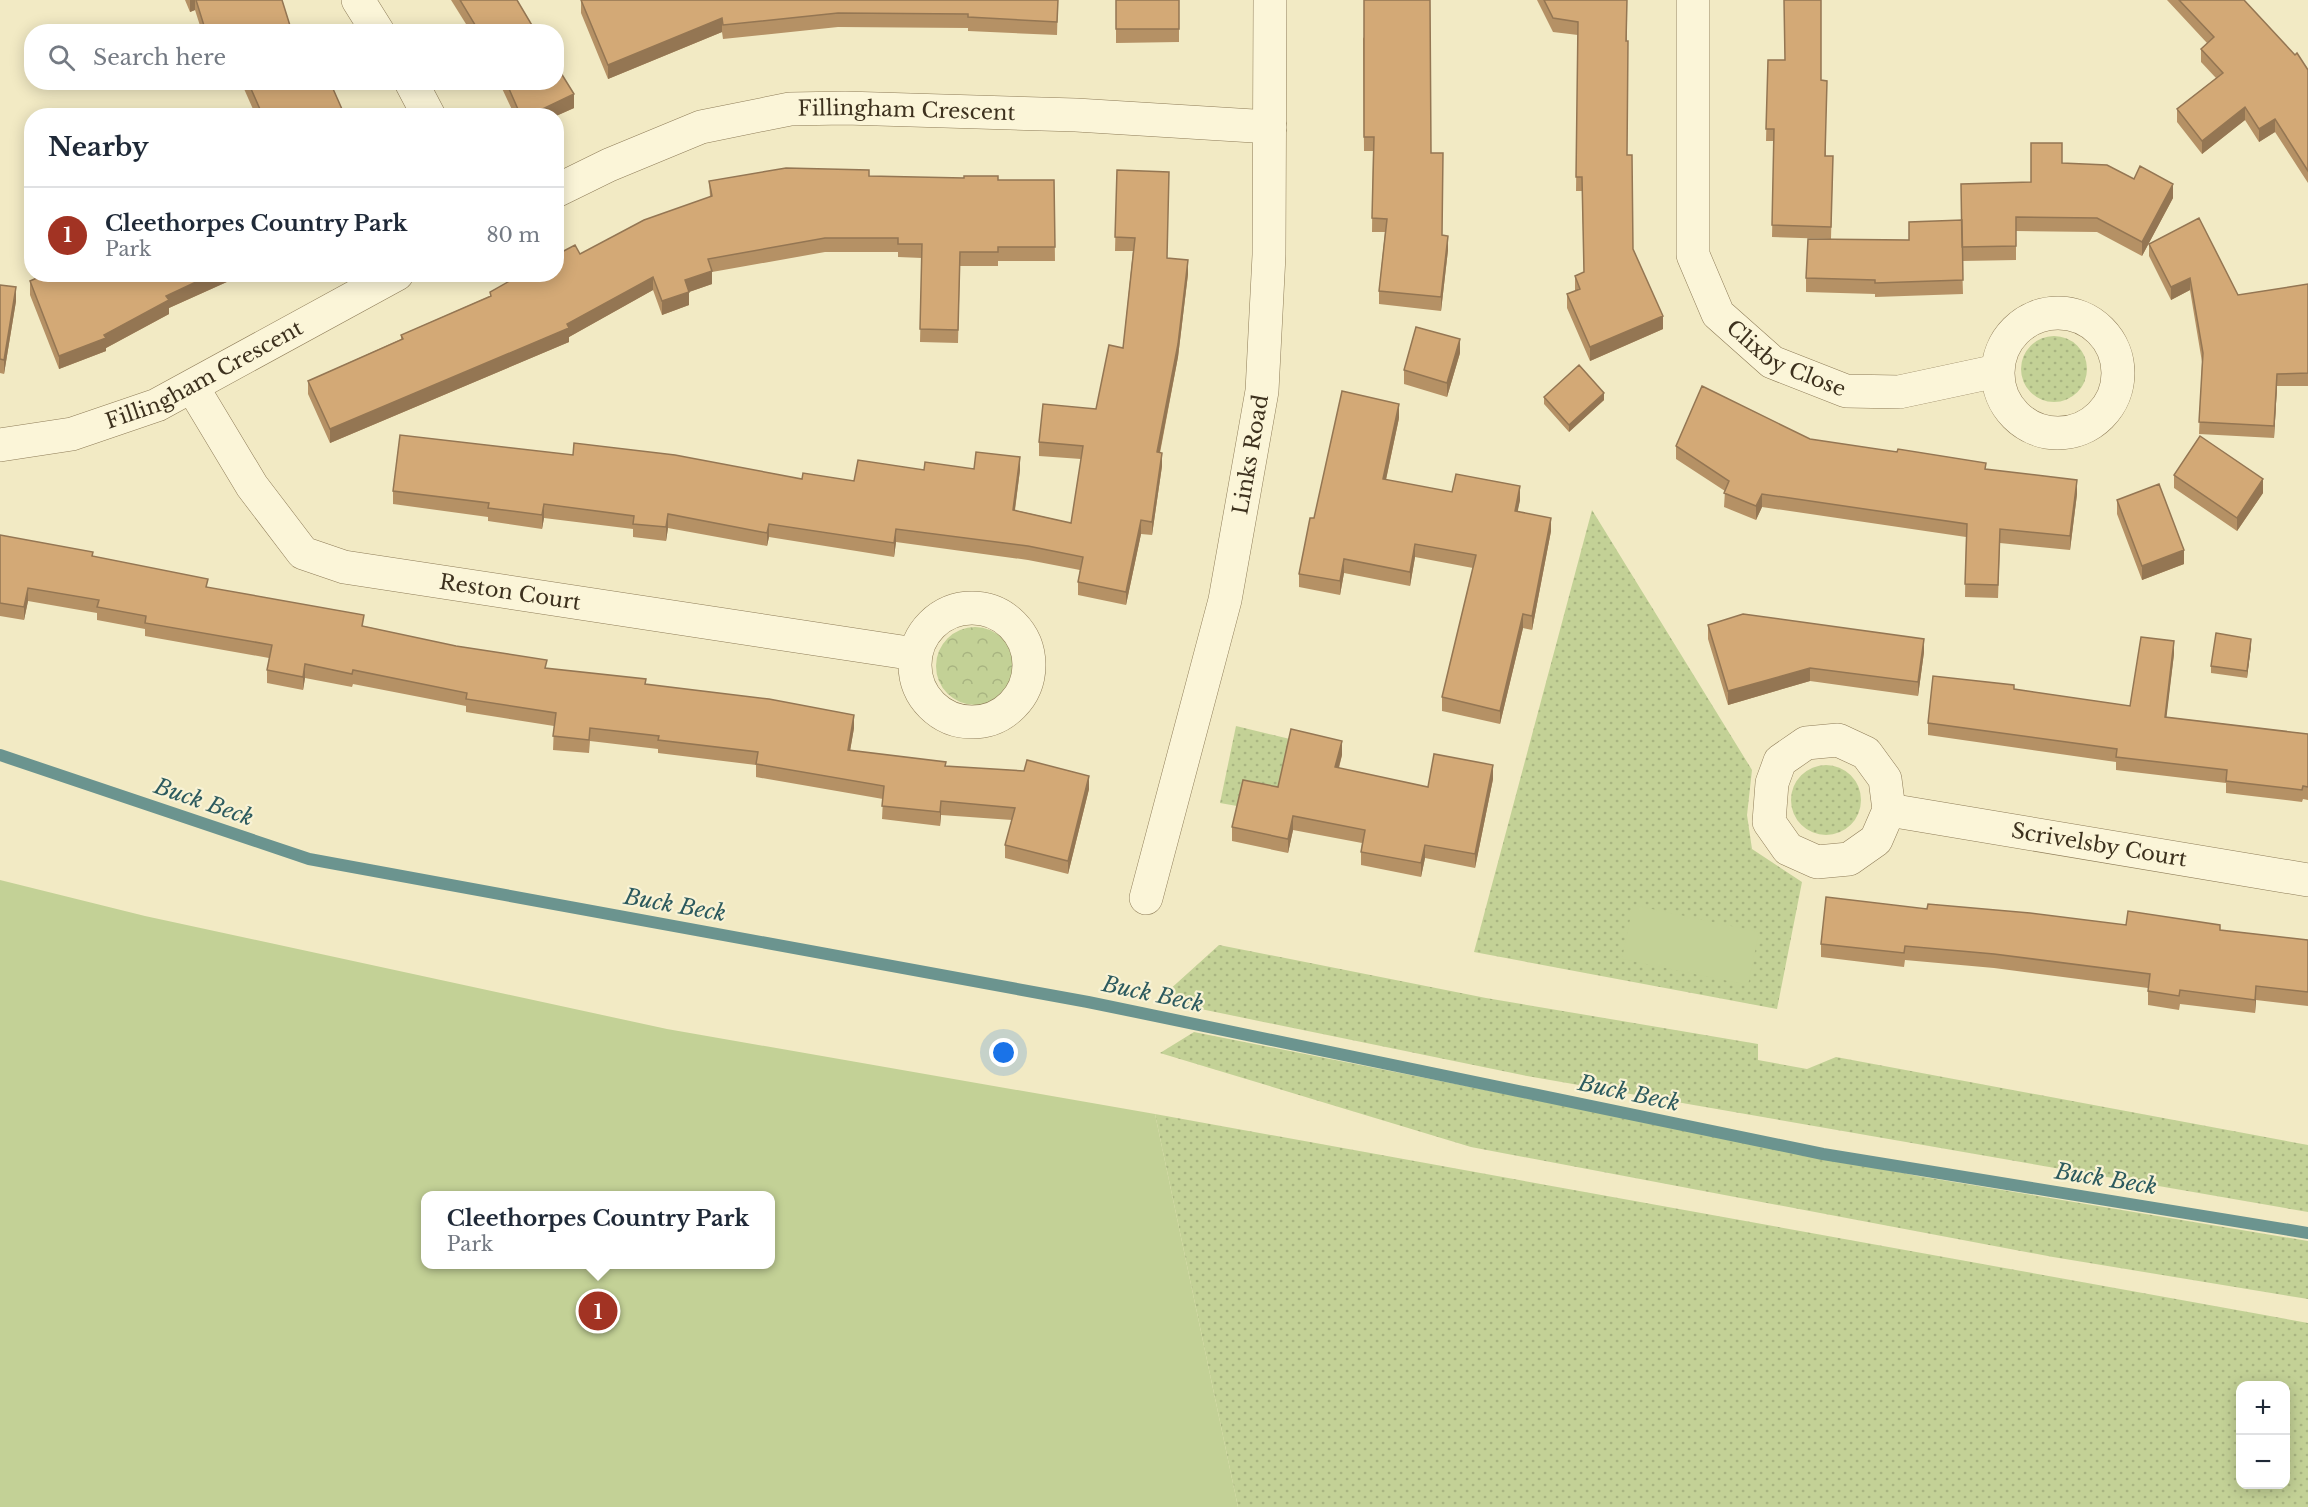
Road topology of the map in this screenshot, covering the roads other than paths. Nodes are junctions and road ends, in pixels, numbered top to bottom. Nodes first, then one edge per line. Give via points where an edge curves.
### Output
1 (358, 0) edge
2 (1270, 0) edge
3 (1693, 0) edge
4 (373, 24) edge
5 (415, 90) edge
6 (425, 108) edge
7 (1270, 127) junction
8 (564, 186) edge
9 (383, 282) edge
10 (1997, 371) dead end
11 (193, 388) junction
12 (0, 445) edge
13 (915, 654) dead end
14 (1889, 810) dead end
15 (2308, 880) edge
16 (1146, 898) dead end

1 - 4 street
2 - 7 street, Links Road
3 - 10 street, Clixby Close via 1693,255 1718,314 1772,362 1846,391 1899,392
5 - 6 street
7 - 8 street, Fillingham Crescent via 1064,115 790,109 701,127
7 - 16 street, Links Road via 1262,391 1225,600
9 - 11 street, Fillingham Crescent
11 - 12 street, Fillingham Crescent via 157,405 72,434
11 - 13 street, Reston Court via 252,486 303,553 344,567
14 - 15 street, Scrivelsby Court

